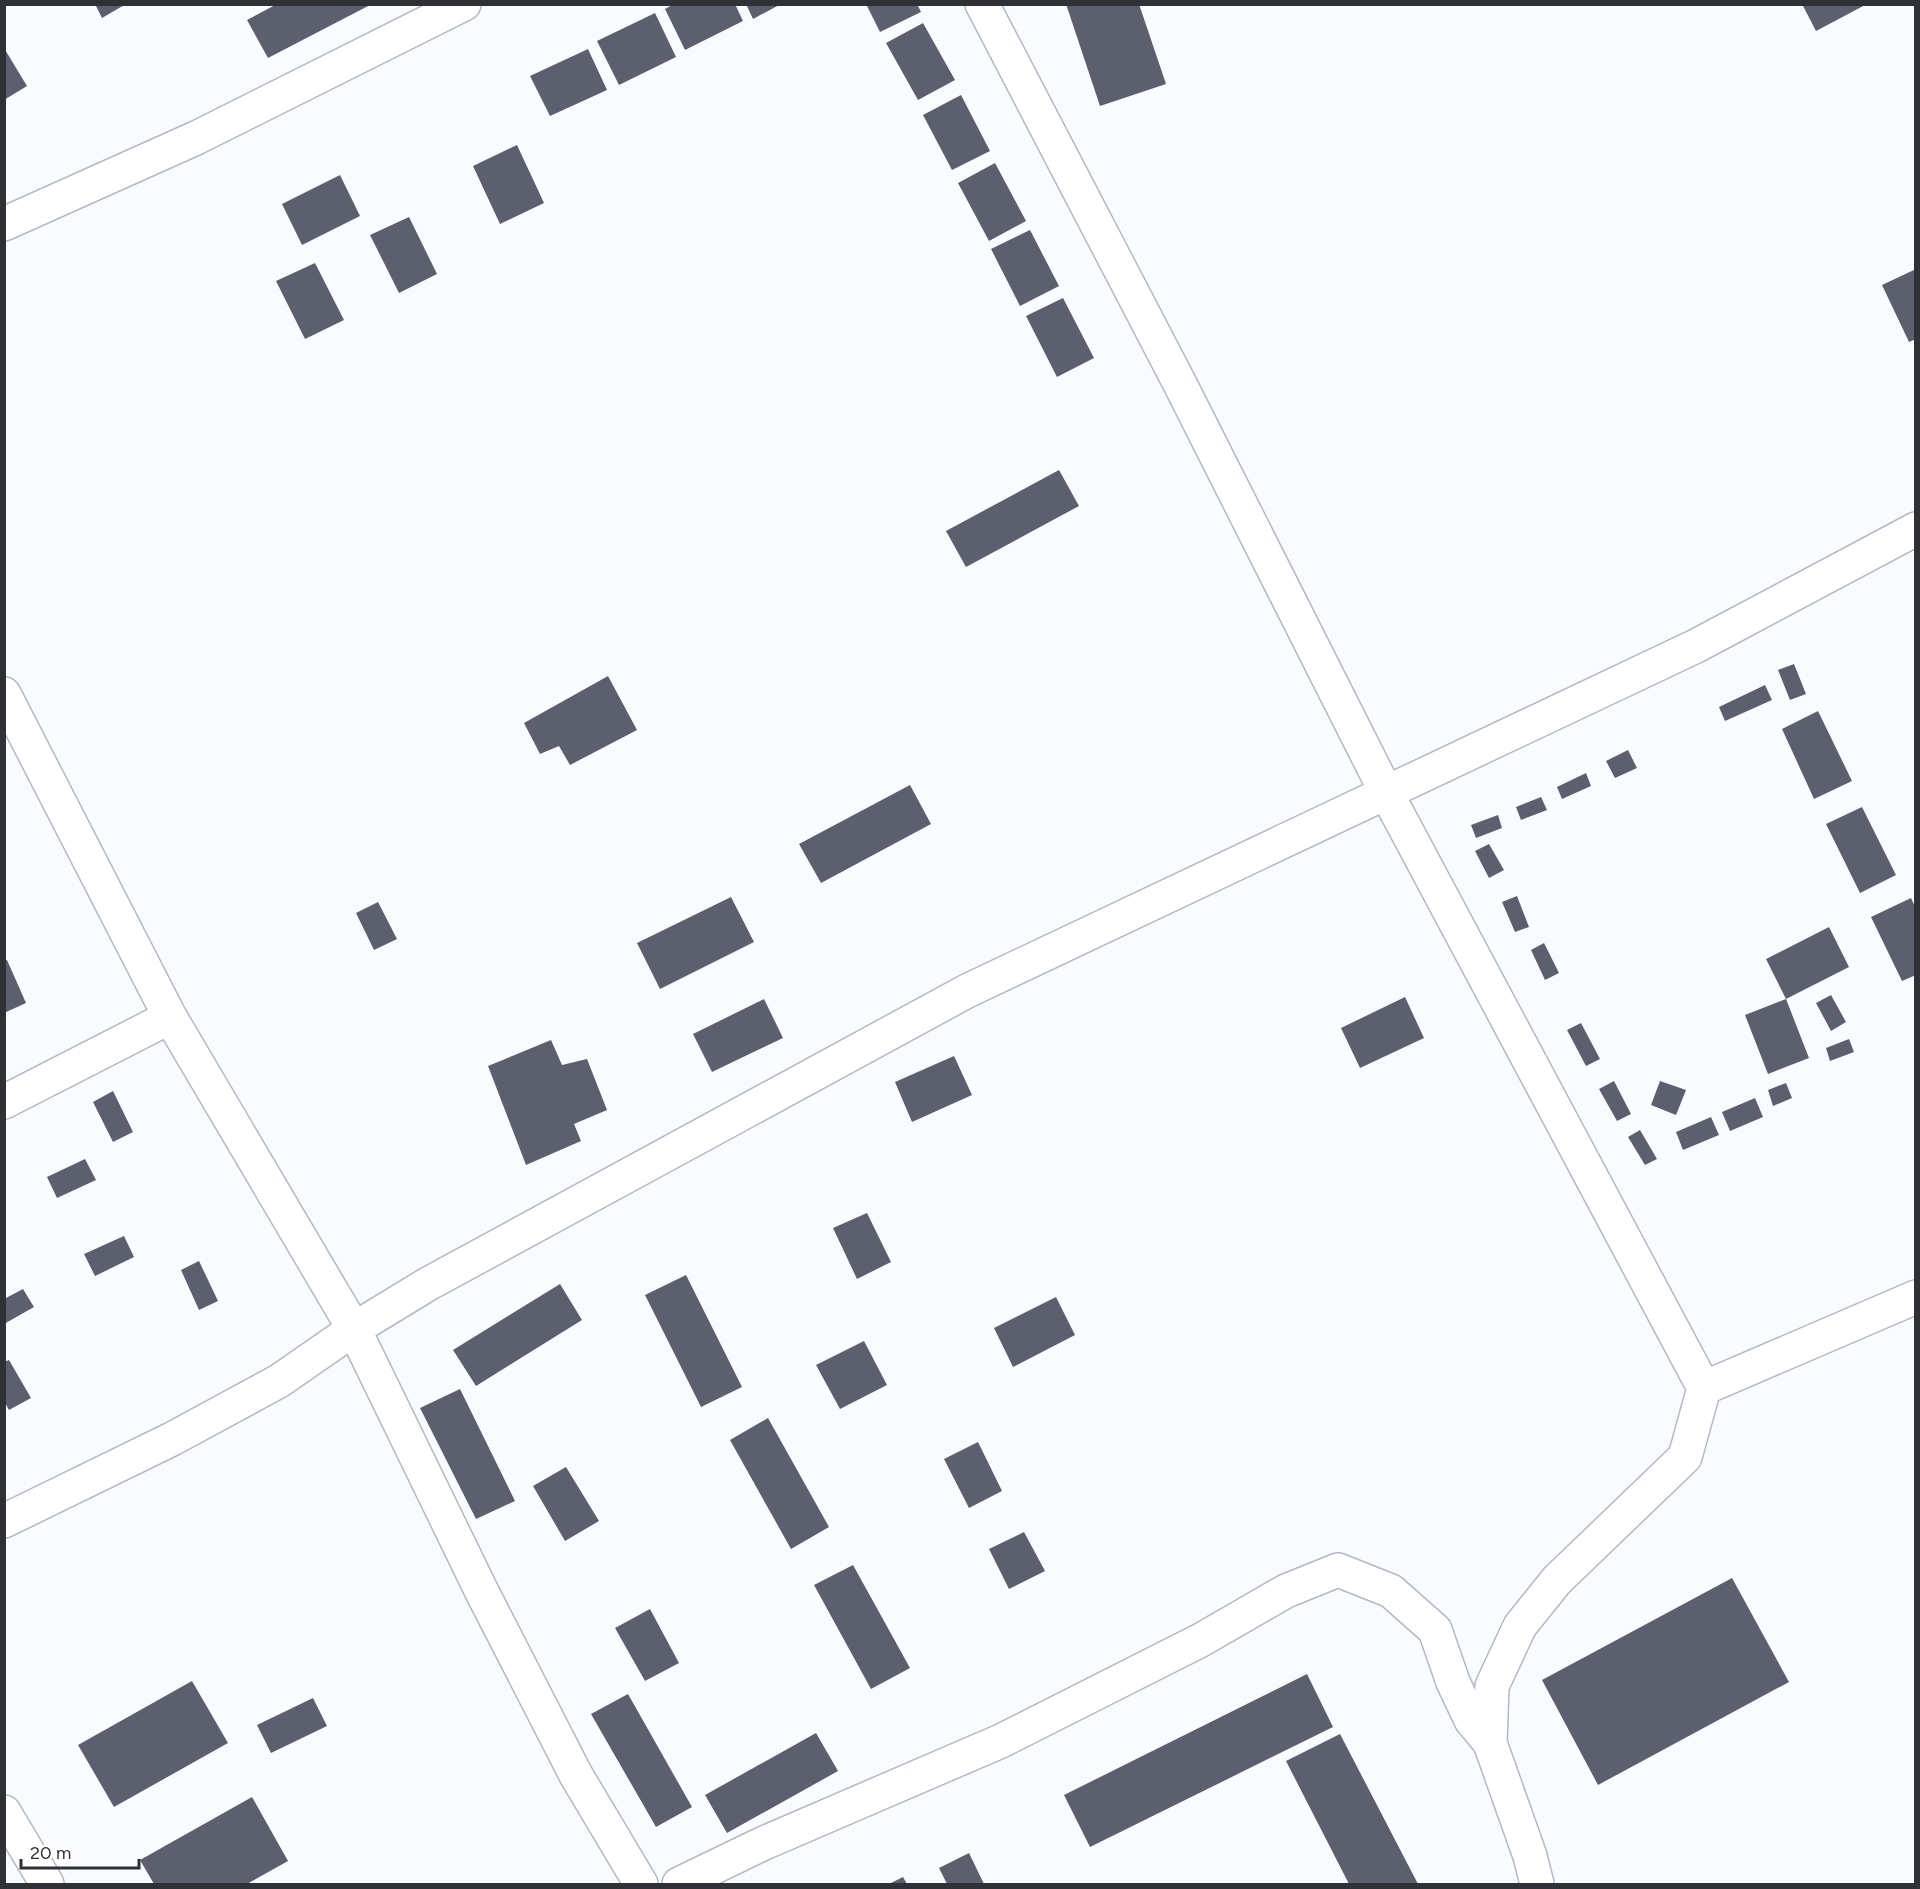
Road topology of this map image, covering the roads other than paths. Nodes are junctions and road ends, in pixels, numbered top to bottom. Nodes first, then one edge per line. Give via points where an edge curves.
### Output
1 (464, 4) edge
2 (982, 4) edge
3 (4, 224) edge
4 (1916, 529) edge
5 (4, 694) edge
6 (1387, 794) junction
7 (170, 1017) junction
8 (4, 1101) edge
9 (1916, 1297) edge
10 (354, 1329) junction
11 (1704, 1388) junction
12 (4, 1521) edge
13 (1490, 1743) junction
14 (4, 1812) edge
15 (47, 1884) edge
16 (642, 1884) edge
17 (679, 1884) edge
18 (1537, 1884) edge

1 - 3 street via 196,138
2 - 6 street
4 - 6 street via 1696,646
5 - 7 street
6 - 10 street via 967,991 438,1278
6 - 11 street
7 - 8 street
7 - 10 street
9 - 11 street
10 - 12 street via 279,1381 172,1439
10 - 16 street via 576,1775
11 - 13 street via 1685,1457 1557,1580 1520,1626 1492,1686
13 - 17 street via 1471,1720 1435,1630 1390,1591 1338,1570 1286,1591 1201,1640 1001,1741
13 - 18 street
14 - 15 street

